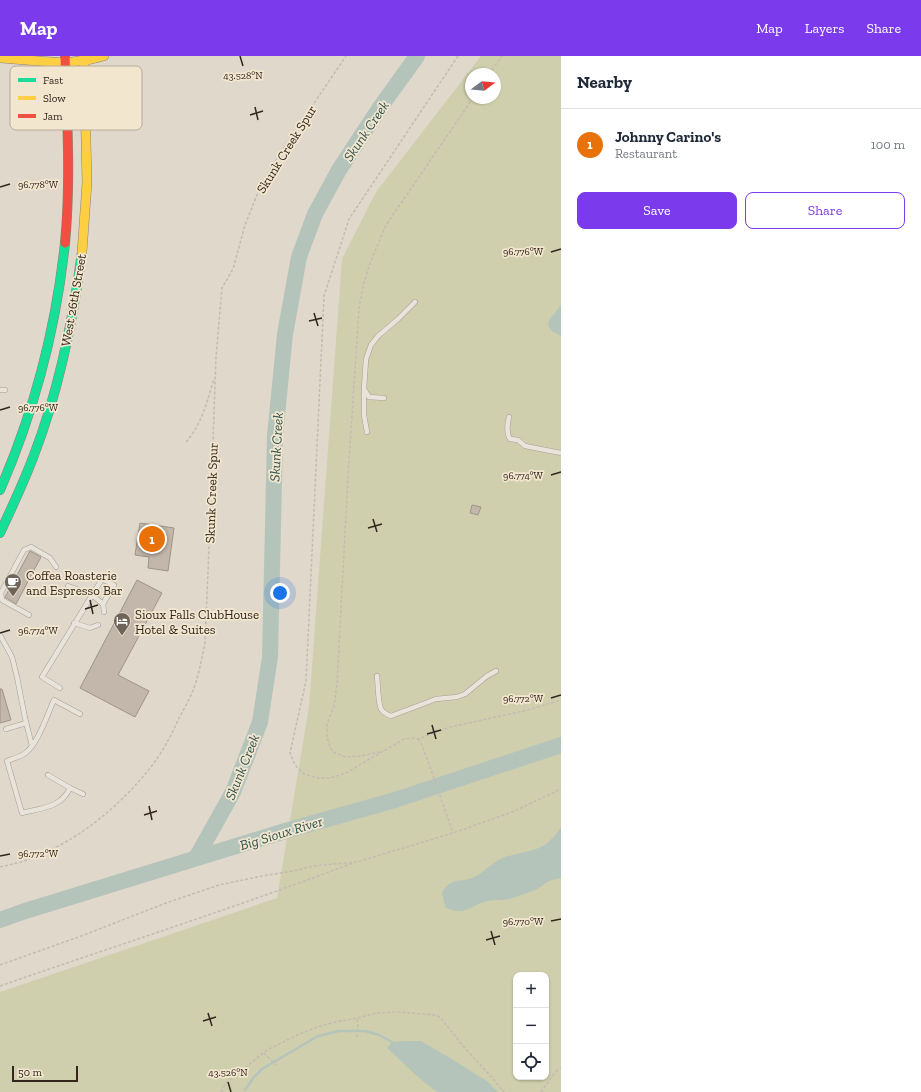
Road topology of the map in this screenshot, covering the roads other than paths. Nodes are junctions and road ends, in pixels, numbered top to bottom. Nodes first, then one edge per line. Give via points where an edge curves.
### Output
1 (104, 56) edge
2 (0, 58) edge
3 (84, 58) edge
4 (65, 59) edge
5 (67, 130) edge
6 (86, 130) edge
7 (415, 302) dead end
8 (364, 389) junction
9 (384, 398) dead end
10 (509, 417) dead end
11 (367, 432) dead end
12 (561, 453) edge
13 (0, 490) edge
14 (0, 534) edge
15 (56, 567) dead end
16 (68, 586) dead end
17 (92, 595) junction
18 (103, 604) junction
19 (104, 612) dead end
20 (29, 615) dead end
21 (74, 623) junction
22 (98, 624) dead end
23 (0, 635) edge
24 (496, 671) dead end
25 (377, 676) dead end
26 (60, 688) dead end
27 (80, 714) dead end
28 (26, 723) junction
29 (6, 729) dead end
30 (32, 746) junction
31 (7, 761) junction
32 (0, 763) edge
33 (48, 774) dead end
34 (70, 788) junction
35 (83, 794) dead end

1 - 3 main road
2 - 4 main road
3 - 4 main road
5 - 13 main road, West 26th Street via 68,200 64,254 52,323 30,410
6 - 14 main road, West 26th Street via 86,201 82,256 73,313 47,415 20,491
7 - 8 lane via 371,345 366,359
8 - 9 lane via 369,397
8 - 11 lane
10 - 12 lane via 507,425 510,439 518,440 525,446
15 - 20 lane via 50,558 31,547 24,550 1,593 2,600
16 - 17 lane
17 - 18 lane
17 - 18 lane via 102,579 114,585
17 - 21 lane
18 - 19 lane
21 - 22 lane via 90,628
21 - 26 lane via 42,677
23 - 28 lane via 12,657
24 - 25 lane via 465,694 436,699 392,716 381,710
27 - 30 lane via 54,700
28 - 29 lane
28 - 30 lane
30 - 31 lane via 24,754
31 - 32 lane
31 - 34 lane via 22,813 59,803
33 - 34 lane
34 - 35 lane

